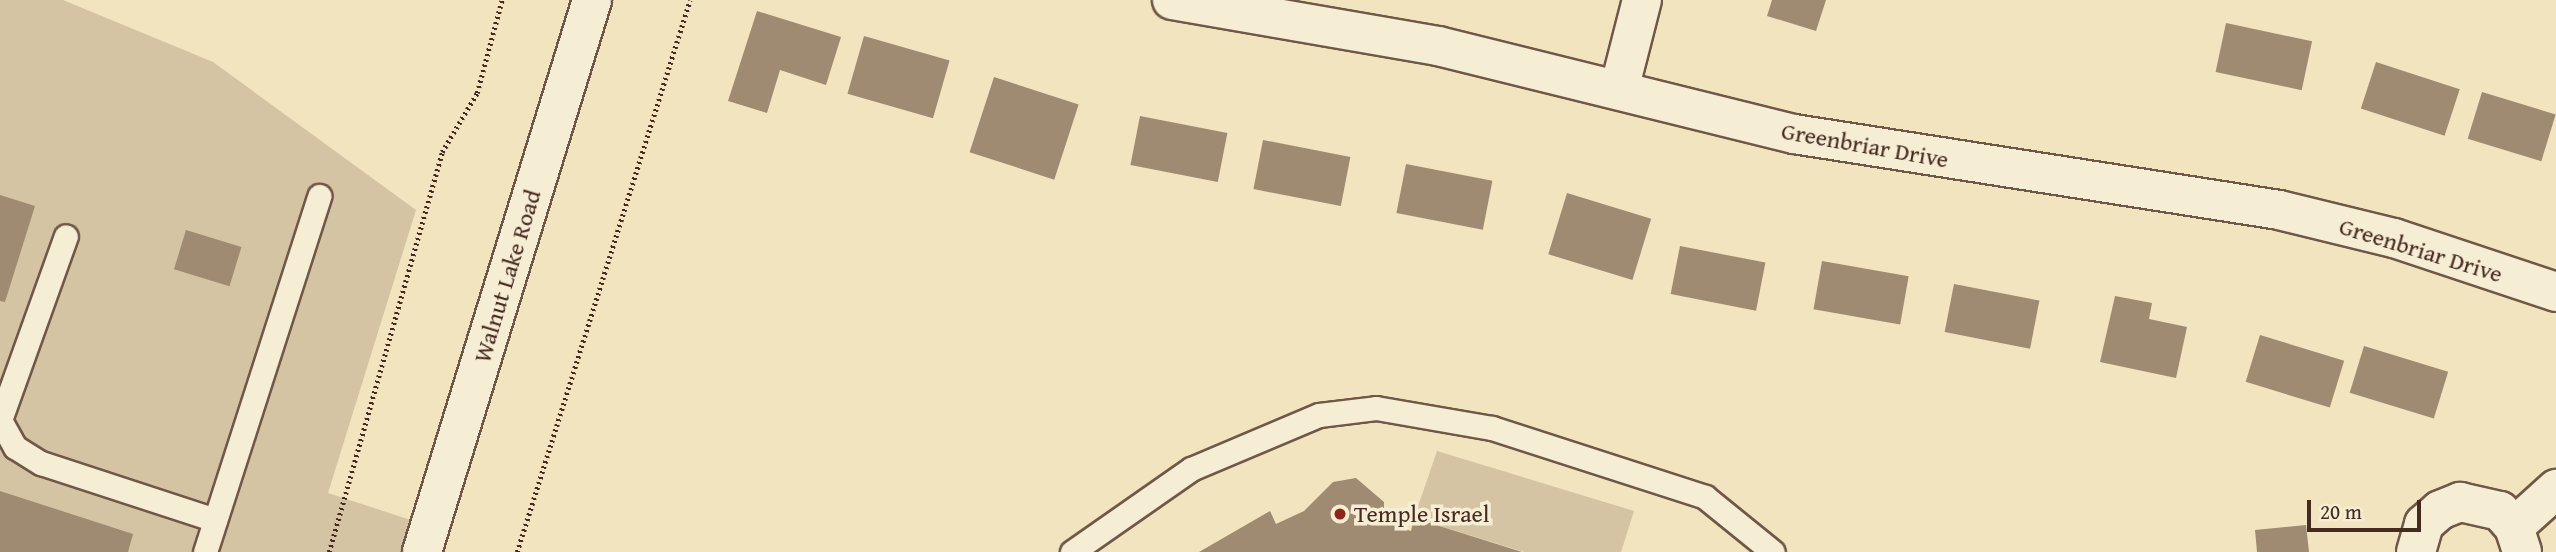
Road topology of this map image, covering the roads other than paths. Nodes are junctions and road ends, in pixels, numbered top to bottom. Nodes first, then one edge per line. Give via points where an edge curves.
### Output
1 (592, 0) edge
2 (1172, 0) edge
3 (1642, 0) edge
4 (1619, 90) junction
5 (318, 196) dead end
6 (66, 236) dead end
7 (2556, 292) edge
8 (0, 420) edge
9 (2556, 489) edge
10 (215, 520) junction
11 (2518, 540) edge
12 (205, 552) edge
13 (422, 552) edge
14 (1072, 552) edge
15 (1773, 552) edge
16 (2416, 552) edge

1 - 13 street, Walnut Lake Road
2 - 4 street, Greenbriar Drive via 1438,46
3 - 4 street
4 - 7 street, Greenbriar Drive via 1794,134 2279,210 2393,238
5 - 10 lane
6 - 8 lane
8 - 10 lane via 15,447 41,463
9 - 11 street
10 - 12 lane
11 - 16 street via 2500,511 2460,502 2440,510 2424,524
14 - 15 lane via 1191,469 1319,415 1376,408 1492,428 1705,497

